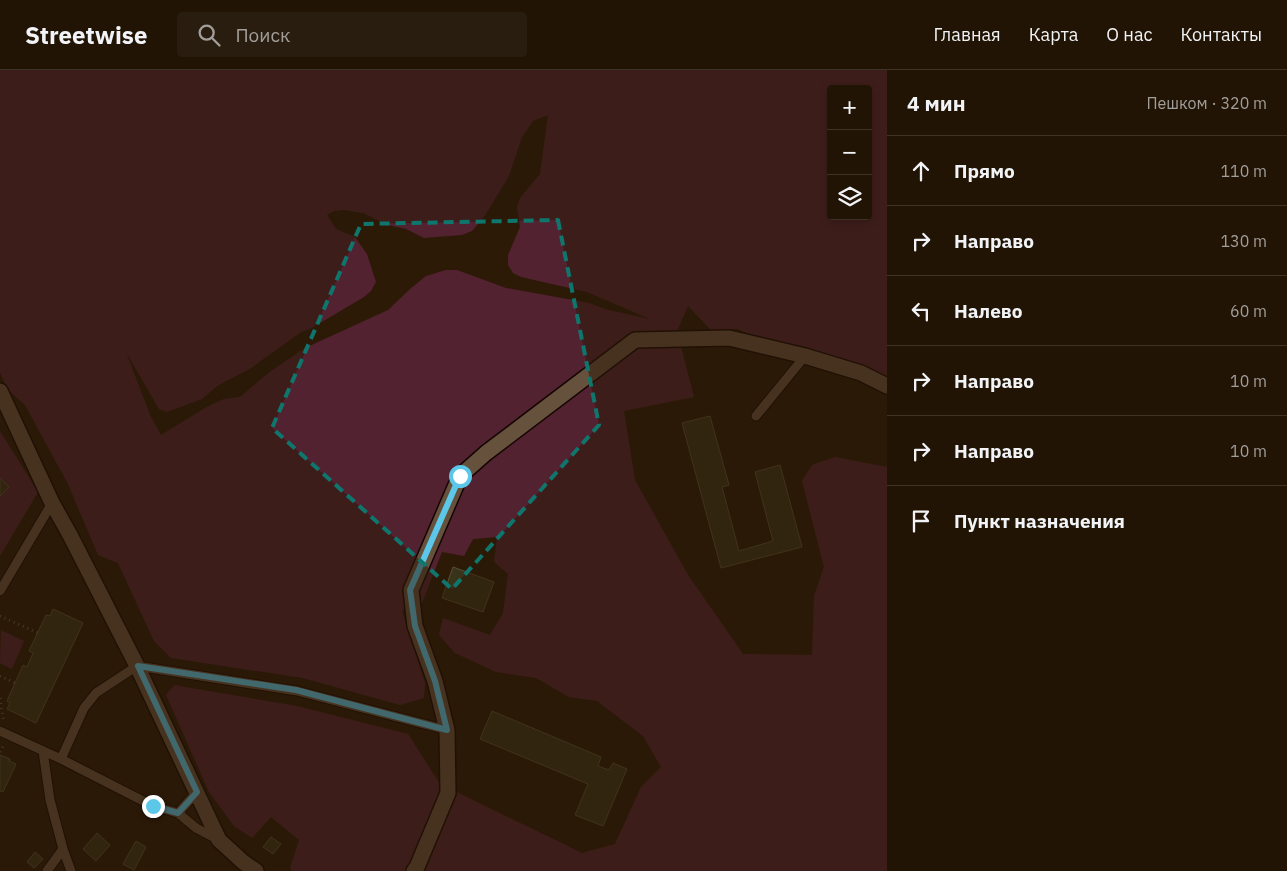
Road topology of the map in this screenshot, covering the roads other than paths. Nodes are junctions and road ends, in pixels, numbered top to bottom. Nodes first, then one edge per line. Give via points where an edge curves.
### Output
1 (805, 356) junction
2 (887, 386) edge
3 (0, 391) edge
4 (756, 416) dead end
5 (52, 503) junction
6 (0, 591) edge
7 (138, 666) junction
8 (447, 730) junction
9 (4, 733) edge
10 (43, 751) junction
11 (60, 759) junction
12 (197, 792) junction
13 (178, 813) junction
14 (219, 840) junction
15 (63, 849) junction
16 (241, 866) edge
17 (47, 871) edge
18 (71, 871) edge
19 (256, 871) edge
20 (414, 871) edge

1 - 2 street via 861,373
1 - 4 lane
1 - 8 street via 729,338 635,340 460,476 410,590 415,626 435,681
3 - 5 street
5 - 6 lane
5 - 7 street
7 - 8 lane via 296,690
7 - 11 lane via 96,693 84,708
7 - 12 street
8 - 20 street via 448,793
9 - 10 lane
10 - 11 lane
10 - 15 lane via 50,800
11 - 13 lane via 153,806
12 - 13 lane
12 - 14 street
13 - 14 lane via 196,828
14 - 16 street
15 - 17 lane
15 - 18 lane
16 - 19 street

